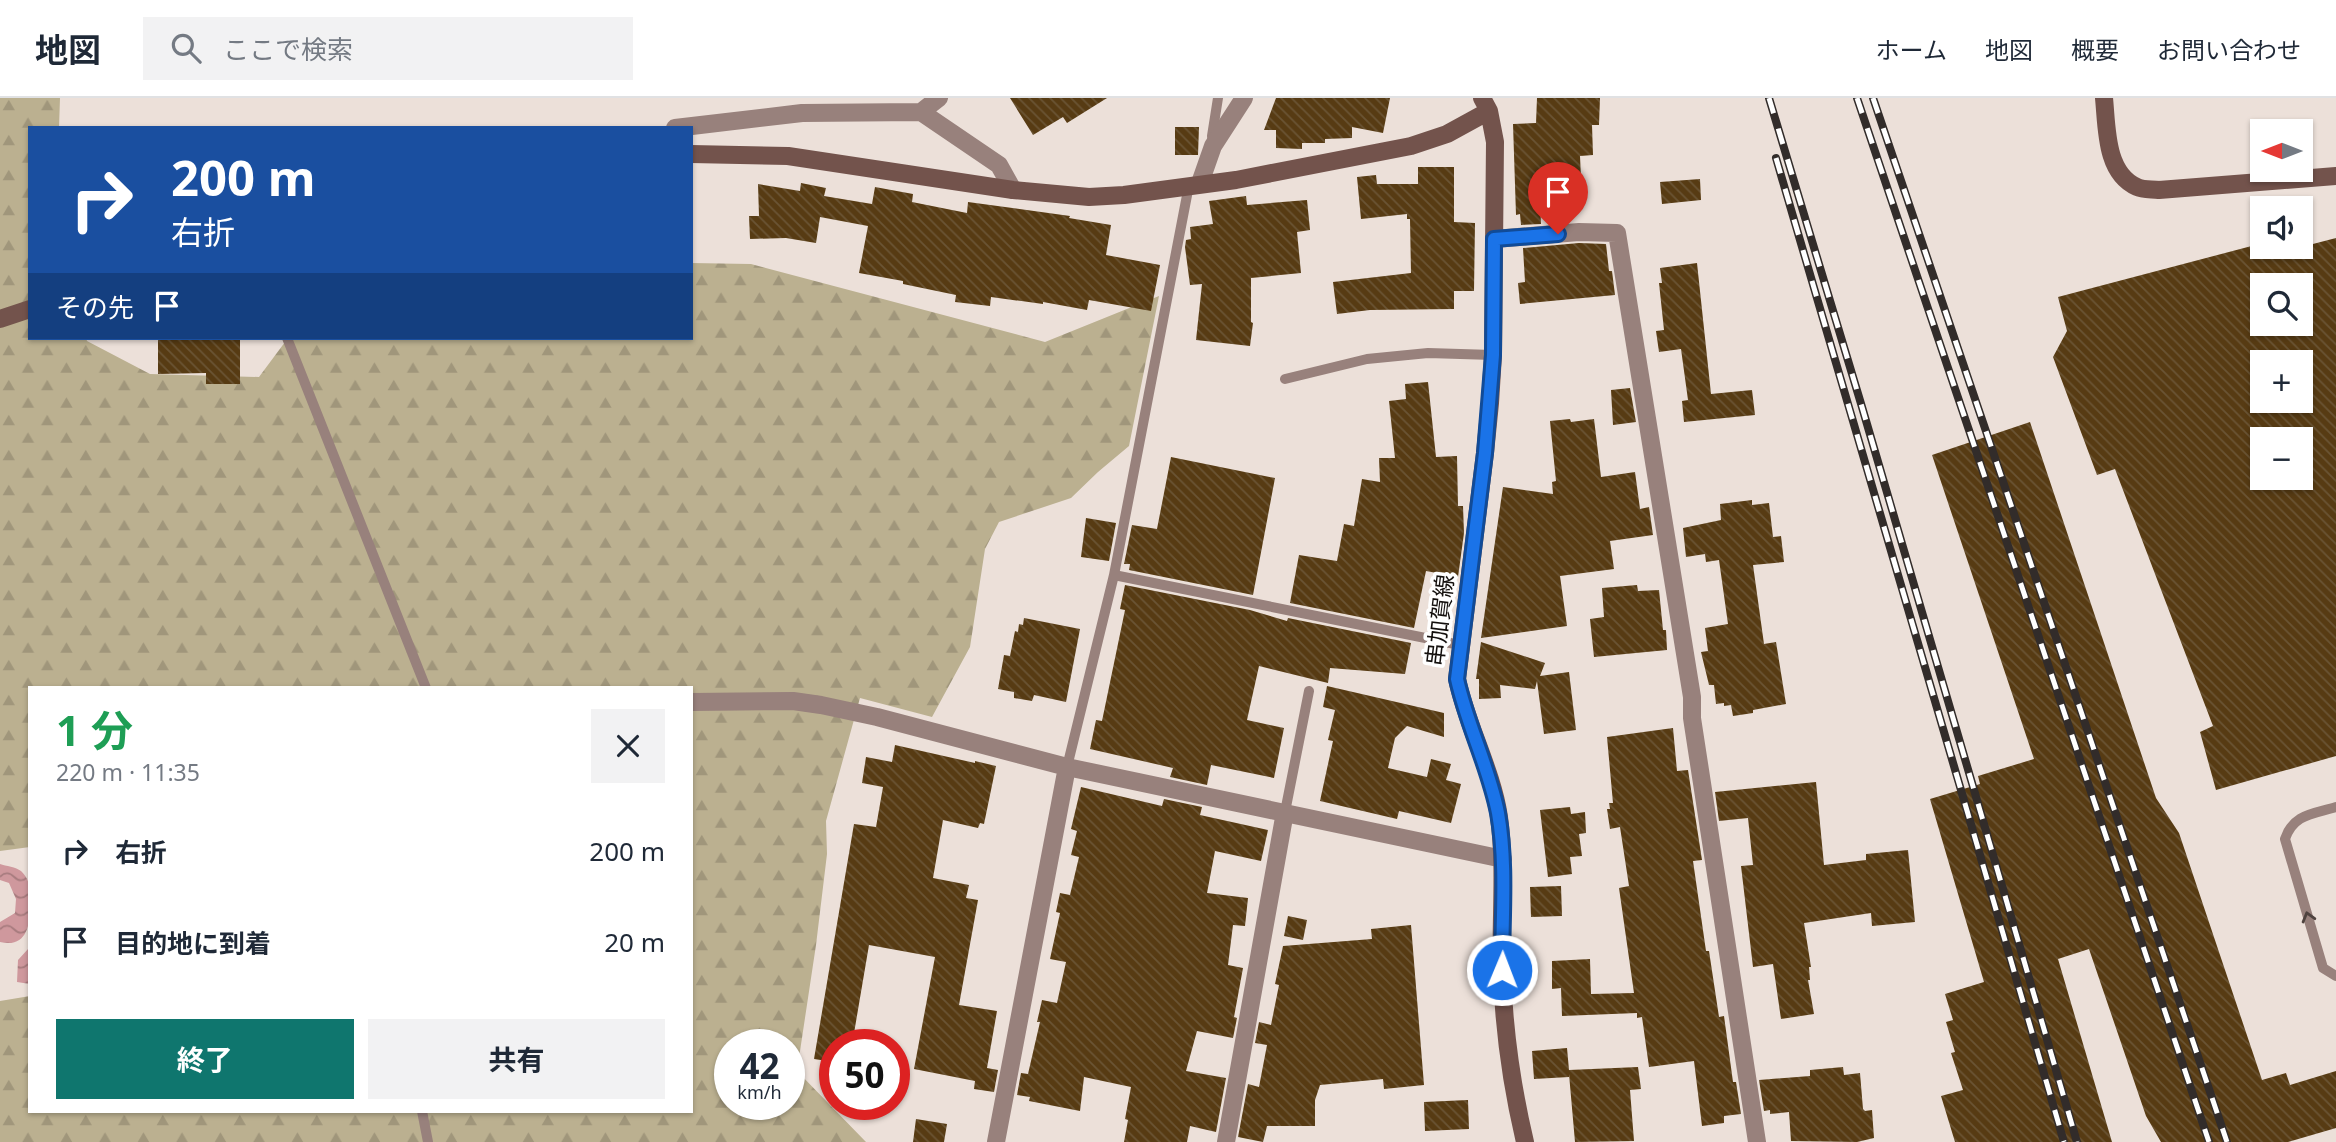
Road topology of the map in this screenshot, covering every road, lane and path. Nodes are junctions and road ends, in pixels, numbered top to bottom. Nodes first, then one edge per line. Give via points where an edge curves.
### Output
1 (939, 98) edge
2 (1218, 98) edge
3 (1244, 98) edge
4 (2104, 98) edge
5 (1486, 104) edge
6 (921, 112) junction
7 (692, 126) edge
8 (1213, 146) junction
9 (693, 154) edge
10 (2336, 176) edge
11 (1195, 184) junction
12 (1013, 190) junction
13 (1494, 239) junction
14 (28, 310) edge
15 (0, 319) edge
16 (288, 340) edge
17 (1493, 355) junction
18 (1285, 379) dead end
19 (1114, 575) junction
20 (1460, 645) junction
21 (425, 686) edge
22 (1309, 691) dead end
23 (693, 702) edge
24 (1067, 767) junction
25 (2336, 807) edge
26 (1285, 813) junction
27 (1503, 859) junction
28 (2336, 976) edge
29 (422, 1113) edge
30 (428, 1142) edge
31 (996, 1142) edge
32 (1226, 1142) edge
33 (1525, 1142) edge
34 (1757, 1142) edge

1 - 6 street
2 - 8 lane
3 - 8 street
4 - 10 street via 2115,165 2125,180 2138,188
5 - 11 street via 1447,134 1411,146
5 - 13 street, 串加賀線 via 1495,142
6 - 7 street via 802,113
6 - 12 street via 999,165
8 - 11 street
9 - 12 street via 788,156
11 - 12 street via 1089,197
11 - 19 lane
13 - 17 street, 串加賀線
13 - 34 street via 1617,233
14 - 15 street
16 - 21 lane
17 - 18 lane via 1429,353 1367,359
17 - 20 street, 串加賀線
19 - 20 lane
19 - 24 lane
20 - 27 street, 串加賀線 via 1457,679 1490,780
22 - 26 lane
23 - 24 street via 821,705
24 - 26 street
24 - 31 street
28 -> 25 lane via 2323,968 2285,839 2299,818
26 - 27 street
26 - 32 street
27 - 33 street, 串加賀線 via 1505,1036
29 - 30 lane

